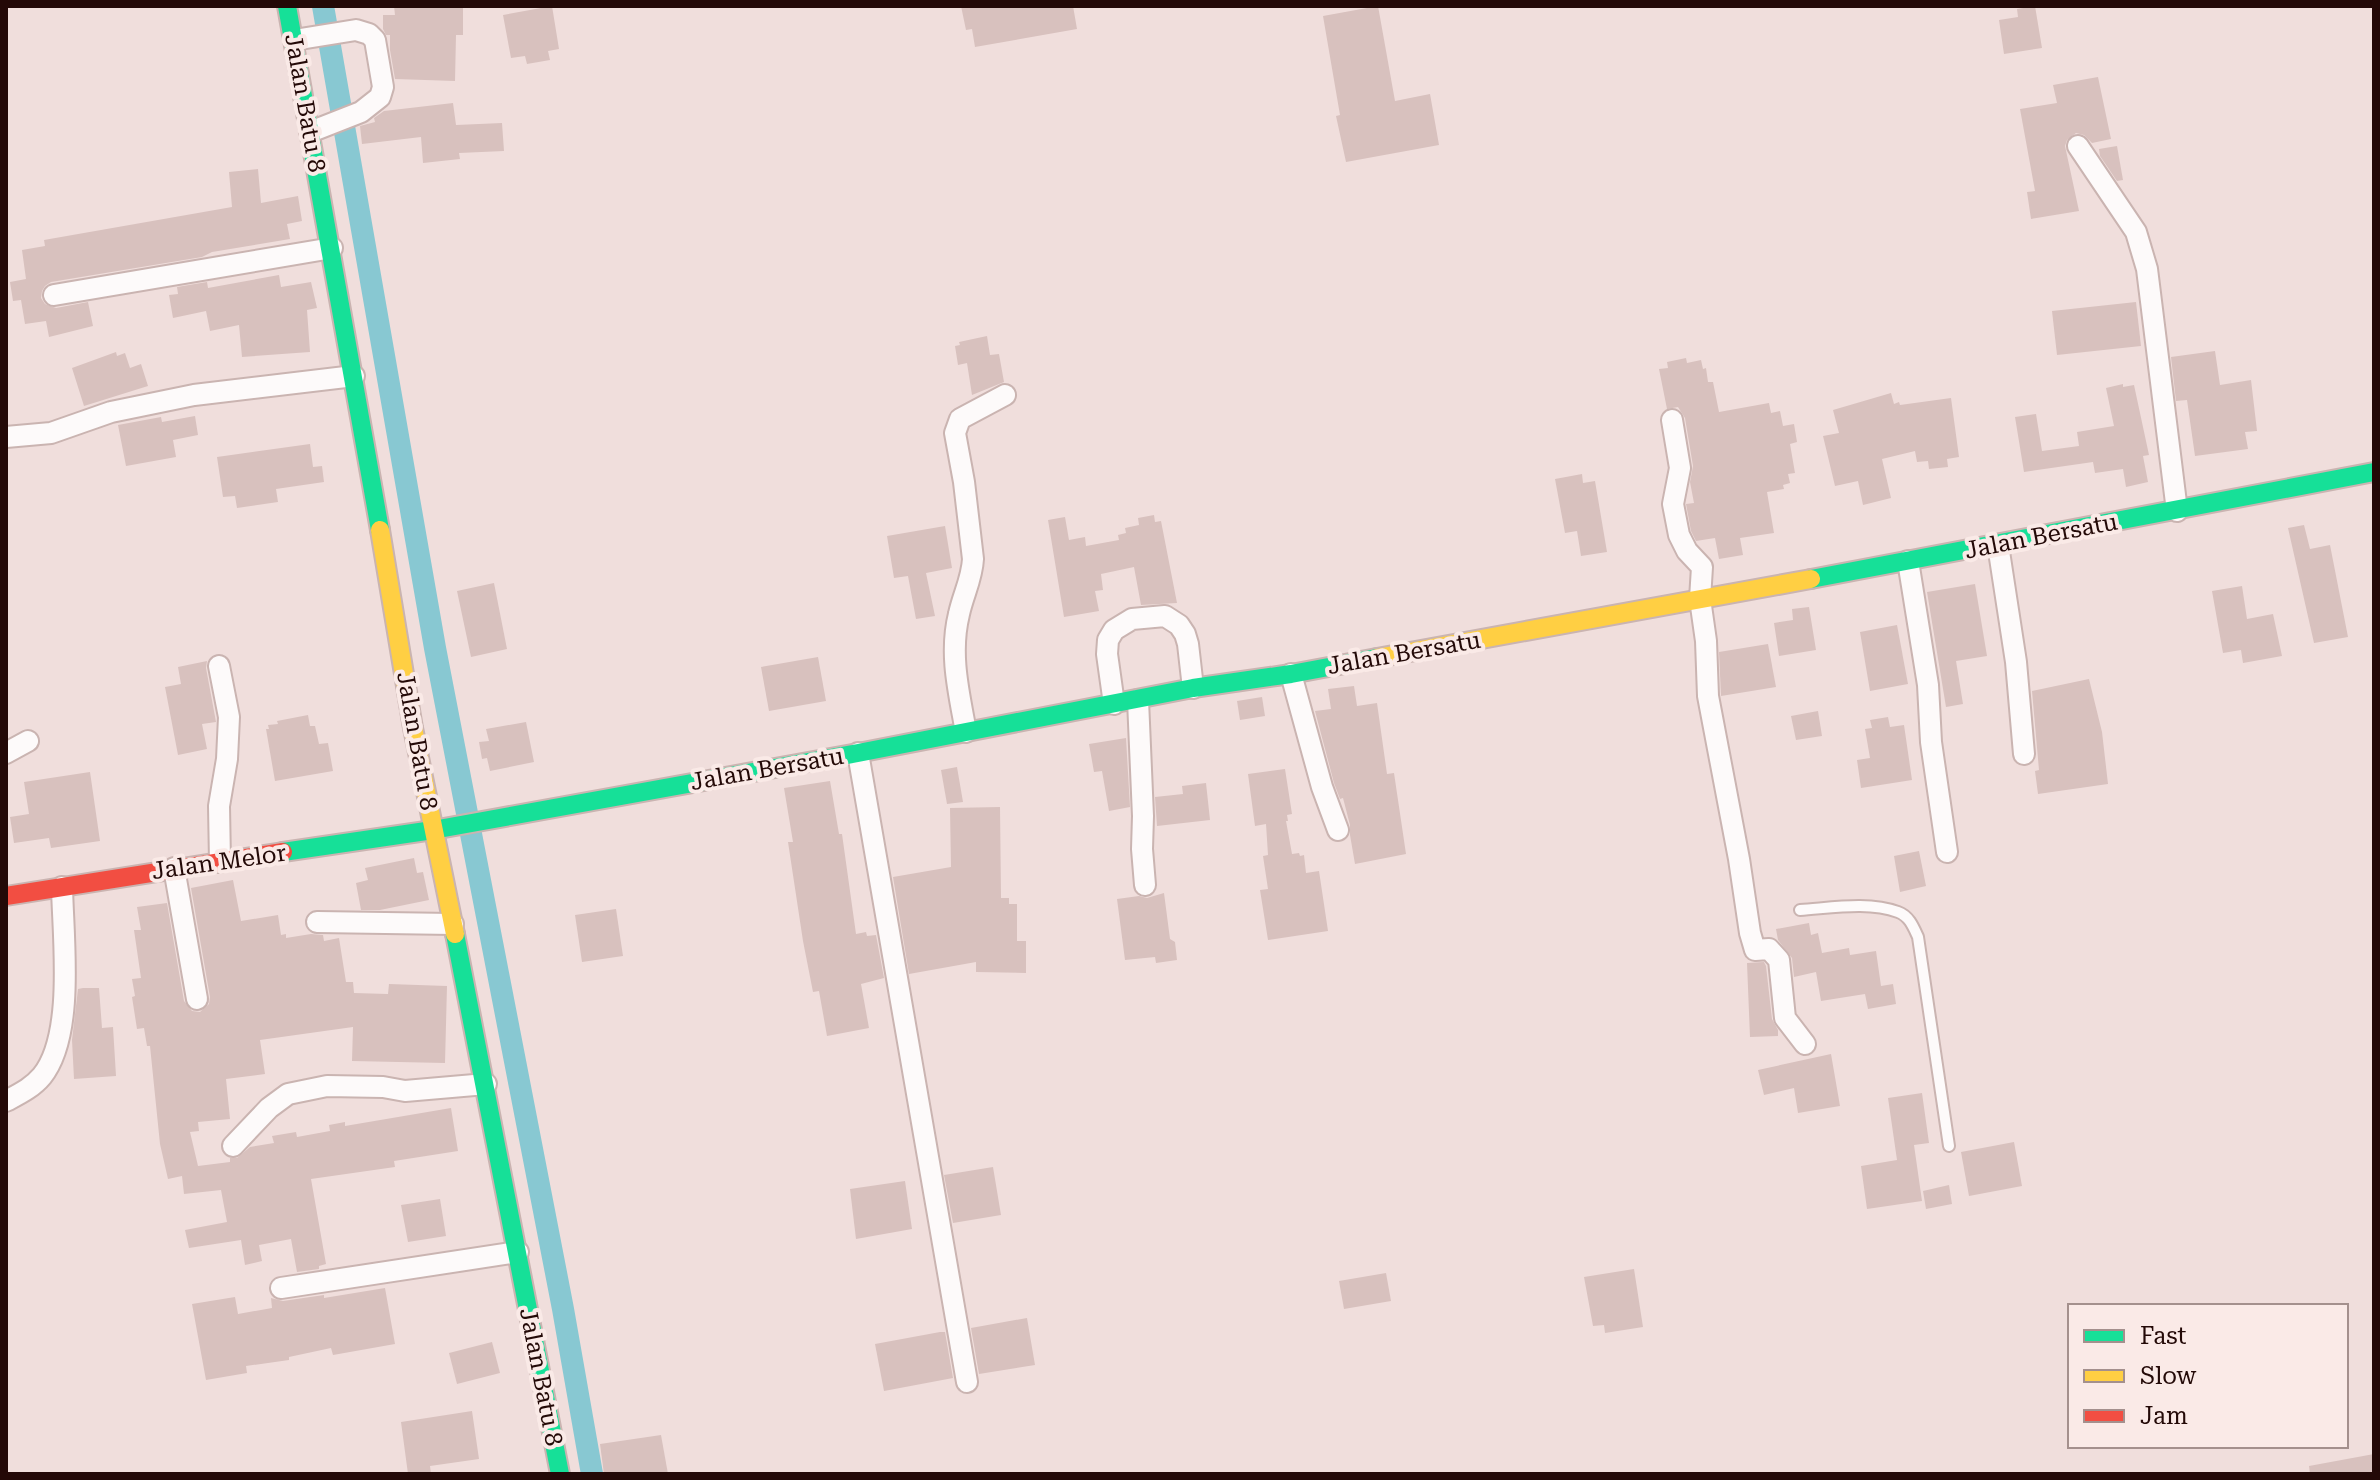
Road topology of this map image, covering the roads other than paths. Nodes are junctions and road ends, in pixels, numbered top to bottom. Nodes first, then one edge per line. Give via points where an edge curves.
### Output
1 (287, 6) edge
2 (302, 39) junction
3 (318, 128) junction
4 (2078, 146) dead end
5 (332, 248) junction
6 (54, 295) dead end
7 (354, 376) junction
8 (1005, 395) dead end
9 (1672, 420) dead end
10 (6, 437) edge
11 (2374, 472) edge
12 (2177, 511) junction
13 (1998, 545) junction
14 (1908, 561) junction
15 (1700, 599) junction
16 (219, 666) dead end
17 (1291, 674) junction
18 (1193, 688) junction
19 (1138, 700) junction
20 (1114, 704) junction
21 (966, 732) junction
22 (28, 741) dead end
23 (6, 753) edge
24 (858, 753) junction
25 (2024, 754) dead end
26 (441, 828) junction
27 (1338, 830) dead end
28 (1947, 852) dead end
29 (220, 862) junction
30 (174, 868) junction
31 (1145, 885) dead end
32 (62, 887) junction
33 (6, 888) edge
34 (6, 896) edge
35 (1800, 910) dead end
36 (317, 922) dead end
37 (453, 924) junction
38 (197, 999) dead end
39 (1805, 1044) dead end
40 (486, 1084) junction
41 (6, 1101) edge
42 (233, 1146) dead end
43 (1949, 1146) dead end
44 (518, 1252) junction
45 (281, 1288) dead end
46 (967, 1382) dead end
47 (560, 1474) edge

1 - 2 street, Jalan Batu 8
2 - 3 street, Jalan Batu 8
2 - 3 street via 356,30 375,40 380,97 361,112
3 - 5 street, Jalan Batu 8
4 - 12 street via 2136,232 2147,269
5 - 6 street
5 - 7 street, Jalan Batu 8
7 - 10 street via 194,395 111,412 51,433
7 - 26 street, Jalan Batu 8 via 413,728
8 - 21 street via 960,419 955,433 973,559 955,650
9 - 15 street via 1680,468 1673,504 1679,535 1702,567
11 - 12 street, Jalan Bersatu
12 - 13 street, Jalan Bersatu
13 - 14 street, Jalan Bersatu
13 - 25 street
14 - 15 street, Jalan Bersatu
14 - 28 street
15 - 17 street, Jalan Bersatu
15 - 39 street via 1708,696 1750,933 1755,950 1769,949 1779,960 1785,1018
16 - 29 street via 229,717 219,806
17 - 18 street, Jalan Bersatu
17 - 27 street
18 - 19 street, Jalan Bersatu
18 - 20 street via 1188,644 1179,625 1165,616 1132,619 1108,640
19 - 20 street, Jalan Bersatu
19 - 31 street
20 - 21 street, Jalan Bersatu
21 - 24 street, Jalan Bersatu
22 - 23 street
24 - 26 street, Jalan Bersatu
24 - 46 street
26 - 29 street, Jalan Melor
26 - 37 street, Jalan Batu 8
29 - 30 street, Jalan Melor
30 - 32 street, Jalan Melor
30 - 38 street
32 - 34 street, Jalan Melor
32 - 41 street via 63,1024 44,1074
33 - 34 street
35 - 43 lane via 1867,907 1900,912 1912,922
36 - 37 street
37 - 40 street, Jalan Batu 8
40 - 42 street via 405,1091 350,1085 296,1092 269,1108
40 - 44 street, Jalan Batu 8
44 - 45 street
44 - 47 street, Jalan Batu 8

